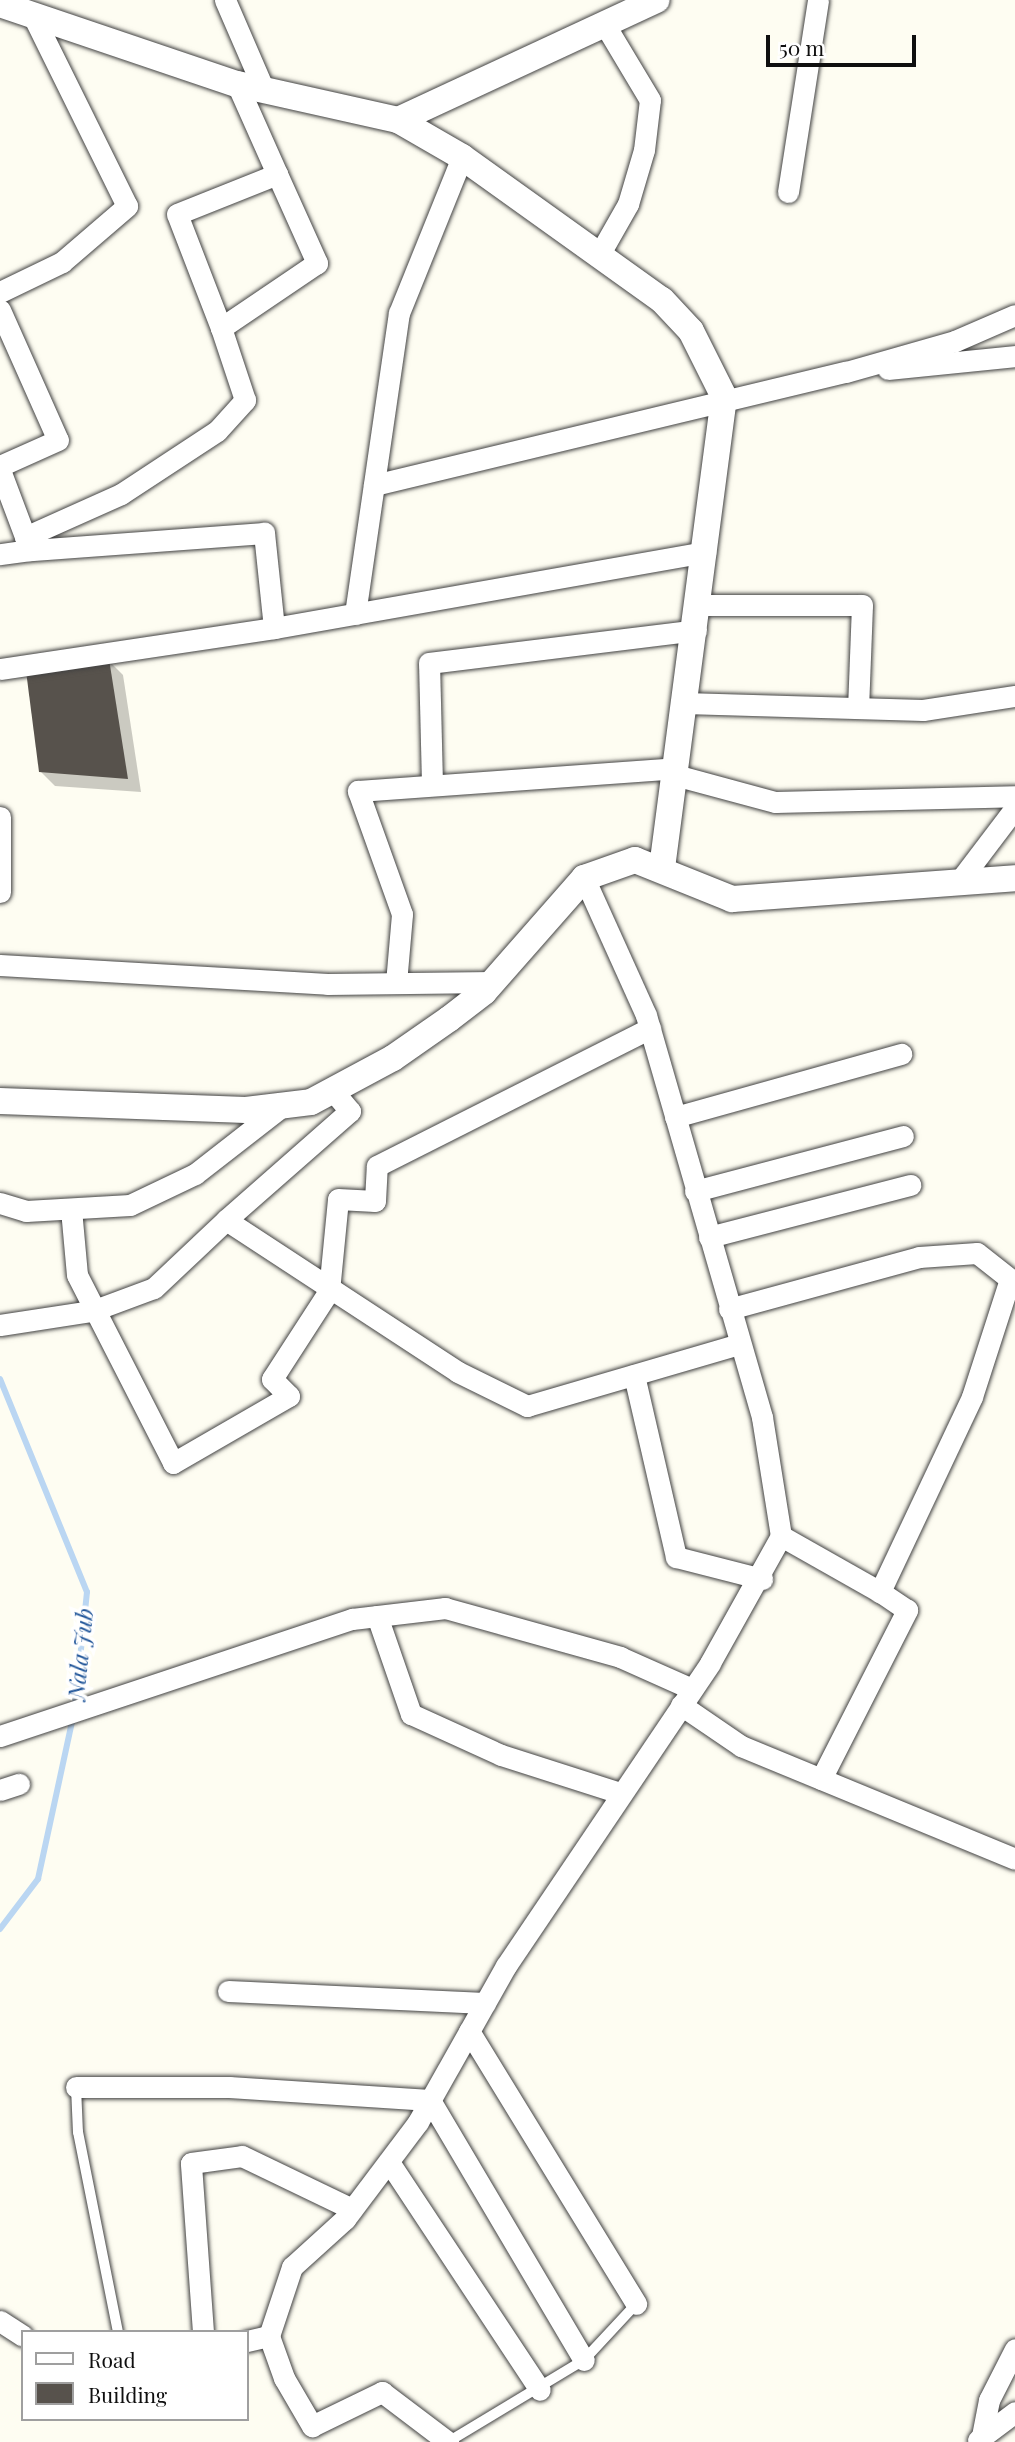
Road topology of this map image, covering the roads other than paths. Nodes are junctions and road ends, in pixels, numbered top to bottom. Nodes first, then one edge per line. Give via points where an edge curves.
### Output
1 (225, 0) edge
2 (656, 0) edge
3 (818, 0) edge
4 (0, 4) edge
5 (31, 12) junction
6 (604, 23) junction
7 (237, 83) junction
8 (264, 90) junction
9 (398, 120) junction
10 (462, 157) junction
11 (277, 174) junction
12 (788, 192) dead end
13 (599, 255) junction
14 (0, 292) edge
15 (0, 310) edge
16 (1015, 314) edge
17 (221, 328) junction
18 (1015, 356) edge
19 (846, 372) junction
20 (724, 397) junction
21 (0, 468) edge
22 (374, 485) junction
23 (28, 543) junction
24 (705, 552) junction
25 (0, 554) edge
26 (355, 614) junction
27 (697, 617) junction
28 (274, 628) junction
29 (0, 669) edge
30 (1015, 696) edge
31 (684, 703) junction
32 (858, 708) junction
33 (675, 771) junction
34 (432, 783) junction
35 (1015, 796) edge
36 (1015, 808) edge
37 (0, 817) edge
38 (662, 866) junction
39 (584, 878) junction
40 (1015, 878) edge
41 (957, 883) junction
42 (0, 892) edge
43 (0, 965) edge
44 (493, 982) junction
45 (396, 983) junction
46 (650, 1028) junction
47 (901, 1054) dead end
48 (334, 1092) junction
49 (0, 1101) edge
50 (281, 1107) junction
51 (675, 1117) junction
52 (903, 1136) dead end
53 (910, 1185) dead end
54 (695, 1191) junction
55 (0, 1202) edge
56 (71, 1209) junction
57 (226, 1220) junction
58 (709, 1237) junction
59 (329, 1291) junction
60 (729, 1309) junction
61 (92, 1311) junction
62 (0, 1325) edge
63 (739, 1344) junction
64 (634, 1375) junction
65 (781, 1536) junction
66 (762, 1579) junction
67 (880, 1592) junction
68 (377, 1616) junction
69 (686, 1697) junction
70 (0, 1736) edge
71 (821, 1779) junction
72 (620, 1793) junction
73 (1015, 1858) edge
74 (228, 1991) dead end
75 (485, 2003) junction
76 (470, 2031) junction
77 (76, 2088) joint
78 (430, 2100) junction
79 (388, 2162) junction
80 (352, 2209) junction
81 (636, 2304) joint
82 (0, 2322) edge
83 (118, 2330) edge
84 (203, 2330) edge
85 (21, 2335) edge
86 (269, 2336) junction
87 (248, 2341) edge
88 (1015, 2349) edge
89 (584, 2360) junction
90 (540, 2390) junction
91 (1015, 2412) edge
92 (980, 2439) edge
93 (448, 2442) edge

1 - 8 street
2 - 6 street
3 - 12 street
4 - 5 street
5 - 7 street
5 - 14 street via 127,206 62,262
6 - 9 street
6 - 13 street via 650,100 645,150 628,204
7 - 8 street
7 - 11 street
8 - 9 street
9 - 10 street
10 - 13 street
10 - 22 street via 399,313
11 - 17 street via 317,263
11 - 17 street via 177,214
13 - 20 street via 678,314
15 - 21 street via 58,440
16 - 19 street via 955,341
17 - 23 street via 245,400 217,431 121,494
18 - 19 street
19 - 20 street
20 - 22 street
20 - 24 street
21 - 23 street
22 - 26 street
23 - 25 street
23 - 28 street via 264,533
24 - 26 street
24 - 27 street
26 - 28 street
27 - 31 street
27 - 32 street via 862,605
27 - 34 street via 429,663
28 - 29 street
30 - 32 street via 923,709
31 - 32 street
31 - 33 street
33 - 34 street
33 - 35 street via 775,802
33 - 38 street
34 - 45 street via 358,791 402,914
36 - 41 street
37 - 42 street
38 - 39 street via 635,860
38 - 41 street via 732,899
39 - 44 street
39 - 46 street
40 - 41 street
43 - 45 street
44 - 45 street
44 - 48 street via 393,1058
46 - 51 street
46 - 59 street via 377,1166 375,1201 338,1199
47 - 51 street
48 - 50 street
48 - 57 street via 350,1111
49 - 50 street
50 - 56 street via 156,1196 130,1205
51 - 54 street
52 - 54 street
53 - 58 street
54 - 58 street
55 - 56 street via 26,1211
56 - 61 street via 77,1275
57 - 59 street
57 - 61 street via 155,1288
58 - 60 street
59 - 61 street via 272,1379 289,1396 173,1463
59 - 64 street via 458,1372 527,1406
60 - 63 street
60 - 67 street via 919,1257 977,1253 1010,1279 972,1397
61 - 62 street
63 - 64 street
63 - 65 street via 762,1418
64 - 66 street via 676,1557
65 - 66 street
65 - 67 street
66 - 69 street
67 - 71 street via 907,1610
68 - 69 street via 445,1608 620,1657
68 - 70 street via 352,1619
68 - 72 street via 411,1714 501,1755
69 - 71 street via 741,1746
69 - 72 street
71 - 73 street
72 - 75 street
74 - 75 street
75 - 76 street
76 - 78 street
76 - 81 street
77 - 78 street via 229,2087
77 - 83 lane via 78,2132
78 - 79 street
78 - 89 street
79 - 80 street
79 - 90 street
80 - 84 street via 242,2156 191,2163
80 - 86 street via 292,2267
81 - 89 lane
82 - 85 street
86 - 87 street
86 - 93 street via 284,2378 312,2427 382,2392
88 - 92 street via 989,2400
89 - 90 lane
90 - 93 lane
91 - 92 street

